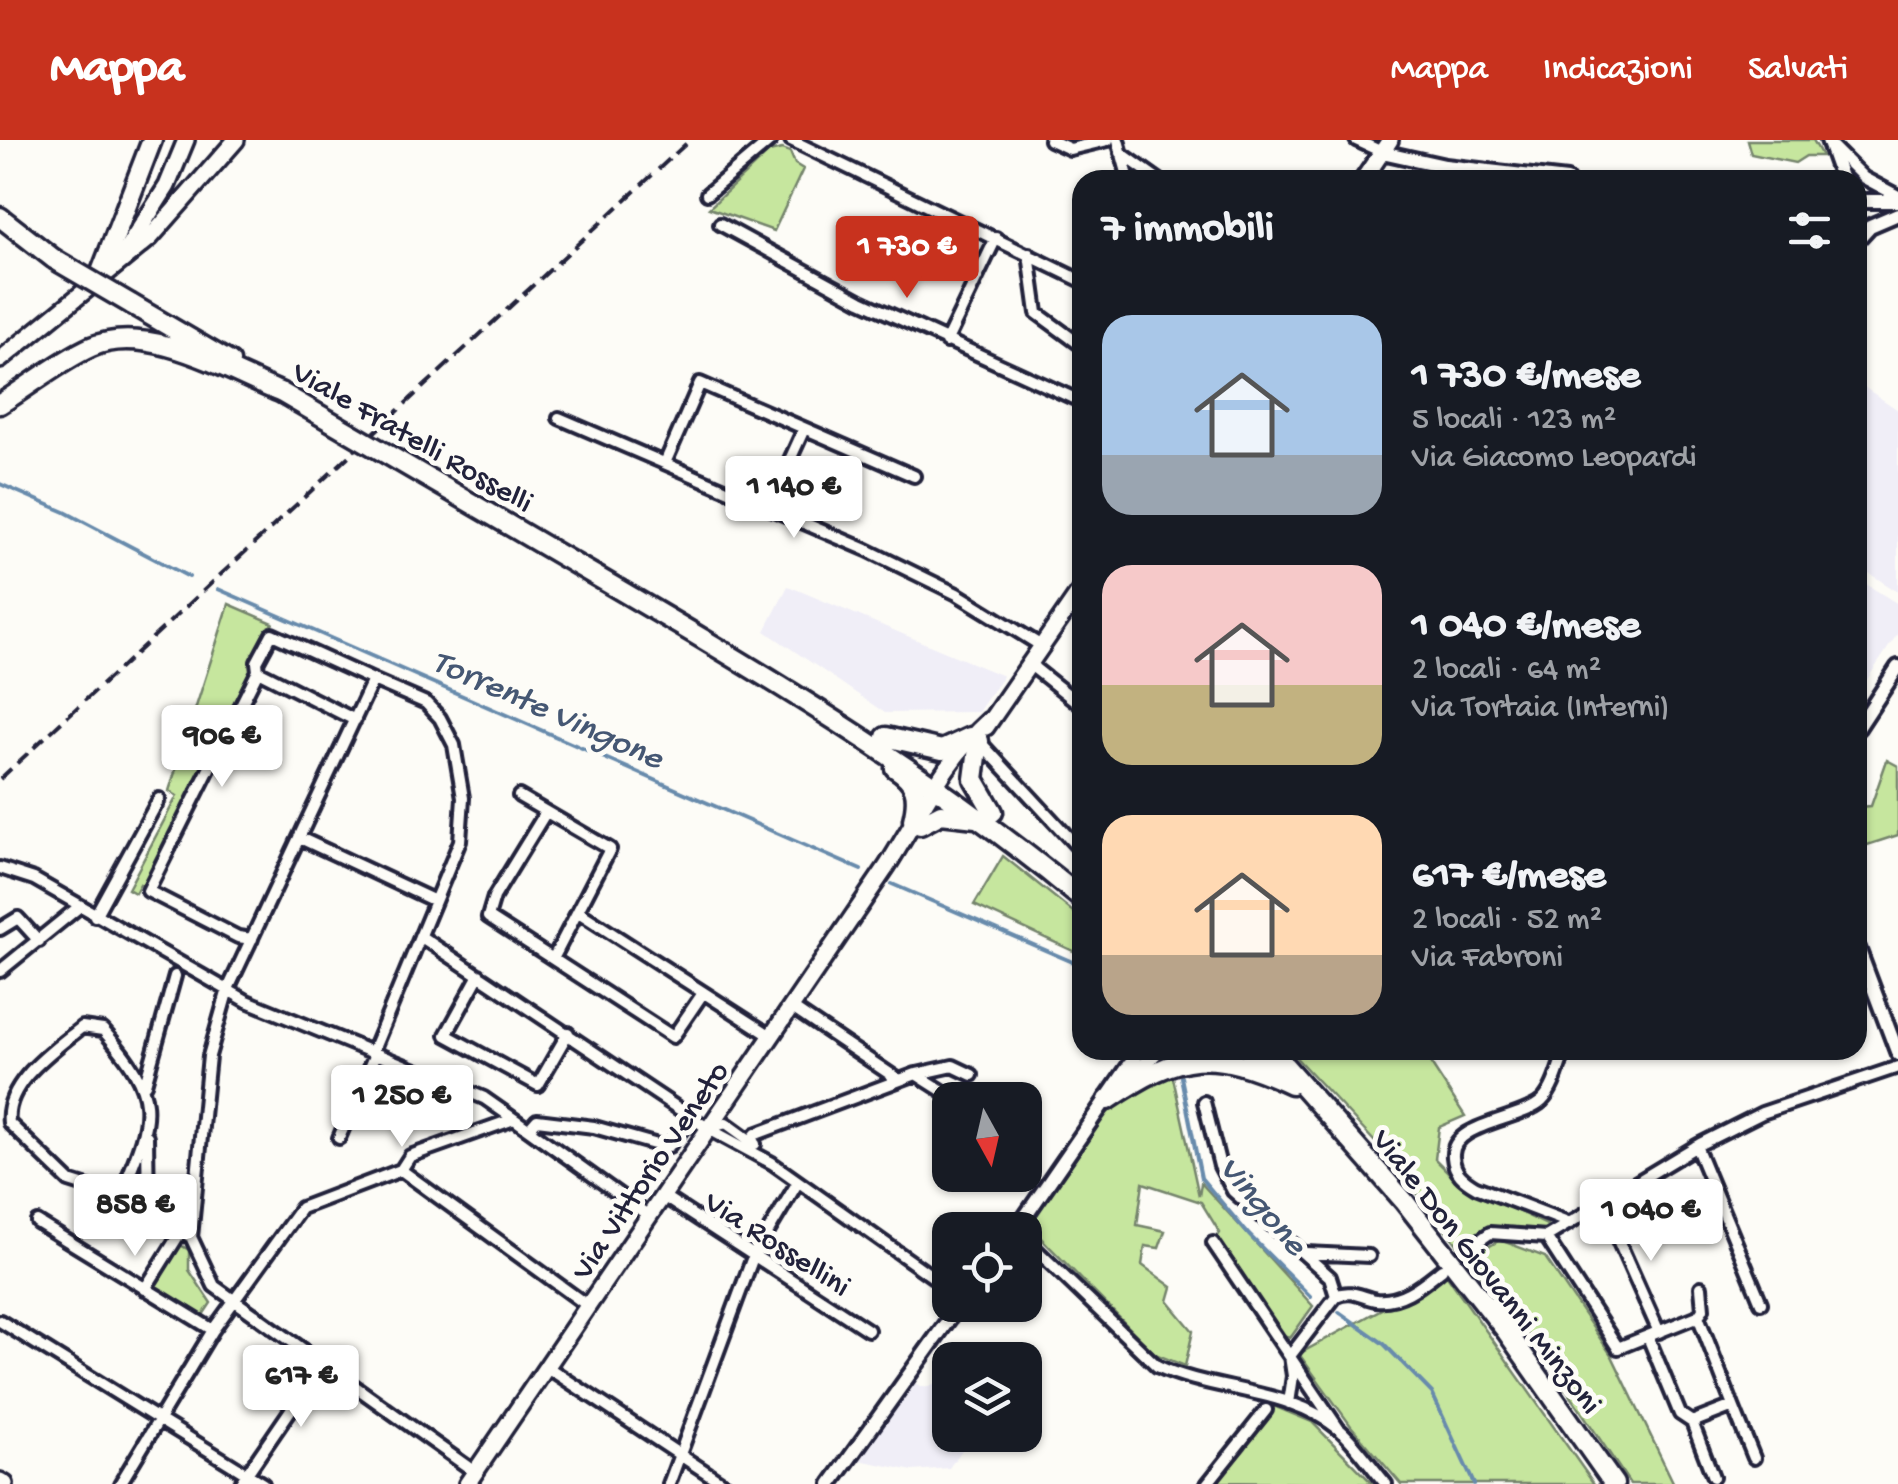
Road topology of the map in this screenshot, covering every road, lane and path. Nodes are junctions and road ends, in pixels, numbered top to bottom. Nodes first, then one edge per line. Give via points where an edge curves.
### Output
1 (152, 140) edge
2 (186, 140) edge
3 (236, 140) edge
4 (771, 140) edge
5 (791, 140) edge
6 (1050, 140) edge
7 (1108, 140) edge
8 (1118, 140) edge
9 (1356, 140) edge
10 (1829, 142) edge
11 (1386, 146) edge
12 (1121, 153) junction
13 (1125, 170) edge
14 (1145, 170) edge
15 (1370, 170) edge
16 (1481, 170) edge
17 (1836, 170) edge
18 (1856, 170) edge
19 (1867, 180) edge
20 (707, 194) dead end
21 (1898, 198) edge
22 (1867, 200) edge
23 (1898, 214) edge
24 (0, 217) edge
25 (720, 224) dead end
26 (1867, 229) edge
27 (0, 237) edge
28 (996, 238) junction
29 (1029, 254) junction
30 (54, 259) junction
31 (119, 264) junction
32 (1072, 276) edge
33 (98, 280) junction
34 (1072, 338) edge
35 (946, 342) junction
36 (0, 360) edge
37 (282, 393) junction
38 (1072, 398) edge
39 (0, 404) edge
40 (559, 418) dead end
41 (804, 429) junction
42 (665, 463) junction
43 (914, 476) dead end
44 (768, 508) junction
45 (1072, 602) edge
46 (1040, 646) junction
47 (1027, 663) junction
48 (1898, 666) edge
49 (258, 671) junction
50 (373, 680) junction
51 (794, 693) junction
52 (1072, 698) edge
53 (820, 709) junction
54 (1867, 714) edge
55 (355, 720) junction
56 (886, 737) junction
57 (975, 739) junction
58 (944, 783) junction
59 (520, 796) dead end
60 (159, 799) dead end
61 (546, 812) junction
62 (989, 816) junction
63 (916, 822) junction
64 (300, 838) junction
65 (1072, 841) edge
66 (0, 868) edge
67 (1072, 879) edge
68 (1072, 891) edge
69 (435, 901) junction
70 (80, 906) junction
71 (580, 913) junction
72 (96, 916) junction
73 (0, 929) edge
74 (420, 936) junction
75 (252, 939) junction
76 (39, 942) junction
77 (552, 959) junction
78 (0, 971) edge
79 (1867, 972) edge
80 (479, 975) junction
81 (175, 976) dead end
82 (228, 989) junction
83 (703, 993) junction
84 (791, 1007) junction
85 (568, 1033) junction
86 (772, 1036) junction
87 (374, 1053) junction
88 (1898, 1054) edge
89 (1134, 1060) edge
90 (1150, 1060) edge
91 (1189, 1060) edge
92 (1223, 1060) edge
93 (1265, 1060) edge
94 (1279, 1060) edge
95 (1287, 1060) edge
96 (1561, 1060) edge
97 (1898, 1067) edge
98 (916, 1074) junction
99 (972, 1075) dead end
100 (898, 1080) junction
101 (1295, 1081) junction
102 (932, 1084) edge
103 (145, 1085) junction
104 (1108, 1100) junction
105 (1204, 1102) dead end
106 (692, 1117) junction
107 (514, 1118) junction
108 (530, 1128) junction
109 (708, 1128) junction
110 (146, 1130) junction
111 (339, 1138) dead end
112 (751, 1140) junction
113 (1696, 1146) junction
114 (772, 1163) junction
115 (401, 1170) junction
116 (798, 1182) junction
117 (663, 1196) junction
118 (120, 1197) junction
119 (148, 1211) junction
120 (1029, 1212) edge
121 (1606, 1213) dead end
122 (650, 1216) junction
123 (37, 1222) dead end
124 (1570, 1223) junction
125 (186, 1235) junction
126 (1546, 1237) junction
127 (1212, 1242) dead end
128 (1466, 1251) dead end
129 (1305, 1253) junction
130 (1042, 1255) edge
131 (1369, 1256) dead end
132 (754, 1257) junction
133 (1442, 1270) dead end
134 (932, 1276) edge
135 (1701, 1287) dead end
136 (145, 1289) junction
137 (1336, 1296) junction
138 (234, 1302) junction
139 (1761, 1304) dead end
140 (588, 1306) junction
141 (1698, 1316) junction
142 (0, 1320) edge
143 (947, 1322) edge
144 (213, 1330) junction
145 (868, 1330) dead end
146 (1653, 1334) junction
147 (1290, 1356) junction
148 (322, 1364) junction
149 (547, 1366) junction
150 (1289, 1403) junction
151 (1733, 1406) junction
152 (1266, 1410) dead end
153 (158, 1421) junction
154 (1692, 1422) junction
155 (1340, 1430) junction
156 (679, 1455) junction
157 (1754, 1458) dead end
158 (471, 1478) edge
159 (1714, 1478) dead end
160 (243, 1479) edge
161 (120, 1484) edge
162 (263, 1484) edge
163 (668, 1484) edge
164 (724, 1484) edge
165 (831, 1484) edge
166 (1207, 1484) edge
167 (1386, 1484) edge
168 (1614, 1484) edge

1 - 33 main road
2 - 31 main road via 167,186
3 - 31 main road
4 - 20 street
5 - 28 street
6 - 7 street via 1070,149
8 - 12 street
9 - 11 street
10 - 17 street
10 - 18 street
11 - 15 main road
11 - 16 street
12 - 13 street
12 - 14 street
19 - 21 street
21 - 22 street
23 - 26 street
24 - 30 main road
25 - 35 street
27 - 30 main road, Viale Fratelli Rosselli
28 - 29 street
28 - 35 street
29 - 32 street
29 - 34 street via 1037,312
30 - 37 main road, Viale Fratelli Rosselli, bridge
31 - 33 main road
33 - 36 main road
35 - 38 street
37 - 39 main road via 127,340 90,348
37 - 51 main road, Viale Fratelli Rosselli, bridge
40 - 42 street
41 - 42 street via 700,384
41 - 43 street
41 - 44 street
42 - 44 street
44 - 46 street via 957,594
45 - 46 main road, Via Vittorio Veneto
46 - 47 main road, Via Vittorio Veneto
47 - 52 street
47 - 57 main road, Via Vittorio Veneto
48 - 54 street
49 - 50 street via 272,634
49 - 55 street
49 - 75 street via 148,892
50 - 55 street
50 - 69 street via 426,703 454,745 462,780 460,841
51 - 53 main road, Viale Fratelli Rosselli
51 - 56 main road, Viale Fratelli Rosselli
53 - 58 main road, Viale Fratelli Rosselli
53 - 63 main road via 908,777 917,793
55 - 64 street
56 - 57 main road via 942,750
56 - 58 main road, Viale Fratelli Rosselli
57 - 58 main road, Via Vittorio Veneto
57 - 62 main road via 974,778
57 - 65 street
58 - 62 main road, Viale Fratelli Rosselli
58 - 63 main road, Via Vittorio Veneto
59 - 61 street
60 - 72 street
61 - 71 street via 610,849
61 - 77 street via 488,917
62 - 63 main road via 941,814
62 - 67 main road, Viale Fratelli Rosselli
62 - 68 main road, Viale Fratelli Rosselli
63 - 84 main road, Via Vittorio Veneto
64 - 69 street
64 - 75 street
66 - 70 street
69 - 74 street
70 - 72 street
70 - 76 street
71 - 77 street
71 - 83 street
72 - 82 street
73 - 76 street via 18,918
74 - 80 street
74 - 87 street
75 - 82 street
76 - 78 street
77 - 83 street via 673,1037
79 - 88 street
80 - 85 street
80 - 85 street via 446,1035 538,1085
81 - 103 street
82 - 87 street
82 - 125 street via 208,1056
83 - 86 street
84 - 86 main road, Via Vittorio Veneto
84 - 100 street
85 - 106 street
86 - 109 main road, Via Vittorio Veneto
87 - 107 street via 484,1098
87 - 111 street
89 - 104 street
90 - 104 street
91 - 104 main road via 1150,1072
92 - 101 main road
93 - 101 main road, Viale Don Giovanni Minzoni
94 - 101 main road, Viale Don Giovanni Minzoni
95 - 101 main road
96 - 124 street via 1546,1098 1463,1134 1453,1160 1476,1187
97 - 113 street via 1762,1113
98 - 99 street via 953,1066
98 - 100 street
98 - 102 street
100 - 112 street
101 - 168 main road, Viale Don Giovanni Minzoni via 1404,1201
103 - 110 street
103 - 118 street via 103,1030 82,1027 25,1078 8,1112 18,1135 69,1180
104 - 120 street
105 - 129 street via 1233,1191
106 - 108 street via 669,1146 558,1120 537,1120
106 - 109 street
107 - 108 street
107 - 115 street via 410,1156
108 - 122 street
109 - 112 street via 726,1123
109 - 114 street
109 - 117 main road, Via Vittorio Veneto
110 - 118 street
110 - 119 street
112 - 114 street
113 - 124 street
113 - 139 street
114 - 116 street
115 - 138 street via 300,1208
115 - 140 street
116 - 132 street
116 - 134 street
117 - 122 main road, Via Vittorio Veneto
117 - 132 street, Via Rossellini
118 - 119 street
119 - 125 street
121 - 146 street
122 - 140 main road, Via Vittorio Veneto
123 - 136 street
124 - 126 street
125 - 136 street
125 - 138 street via 204,1272
126 - 128 street via 1490,1233
126 - 146 street via 1618,1348
127 - 147 street
129 - 131 street
129 - 137 street via 1330,1277
130 - 150 street via 1156,1366
132 - 145 street, Via Rossellini
132 - 156 street
133 - 137 street via 1388,1300
135 - 141 street
136 - 144 street
137 - 147 street
138 - 144 street
138 - 148 street
140 - 149 main road, Via Vittorio Veneto
141 - 146 street
141 - 151 street
142 - 153 street
143 - 165 street
144 - 153 street
146 - 154 street via 1680,1414
147 - 150 street
147 - 155 street
148 - 158 street
148 - 160 street
149 - 156 street
149 - 158 main road, Via Vittorio Veneto
150 - 155 street
151 - 154 street
151 - 157 street
152 - 166 street
153 - 160 street
153 - 161 street
154 - 159 street
155 - 167 street
156 - 163 street
156 - 164 street
160 - 162 street

